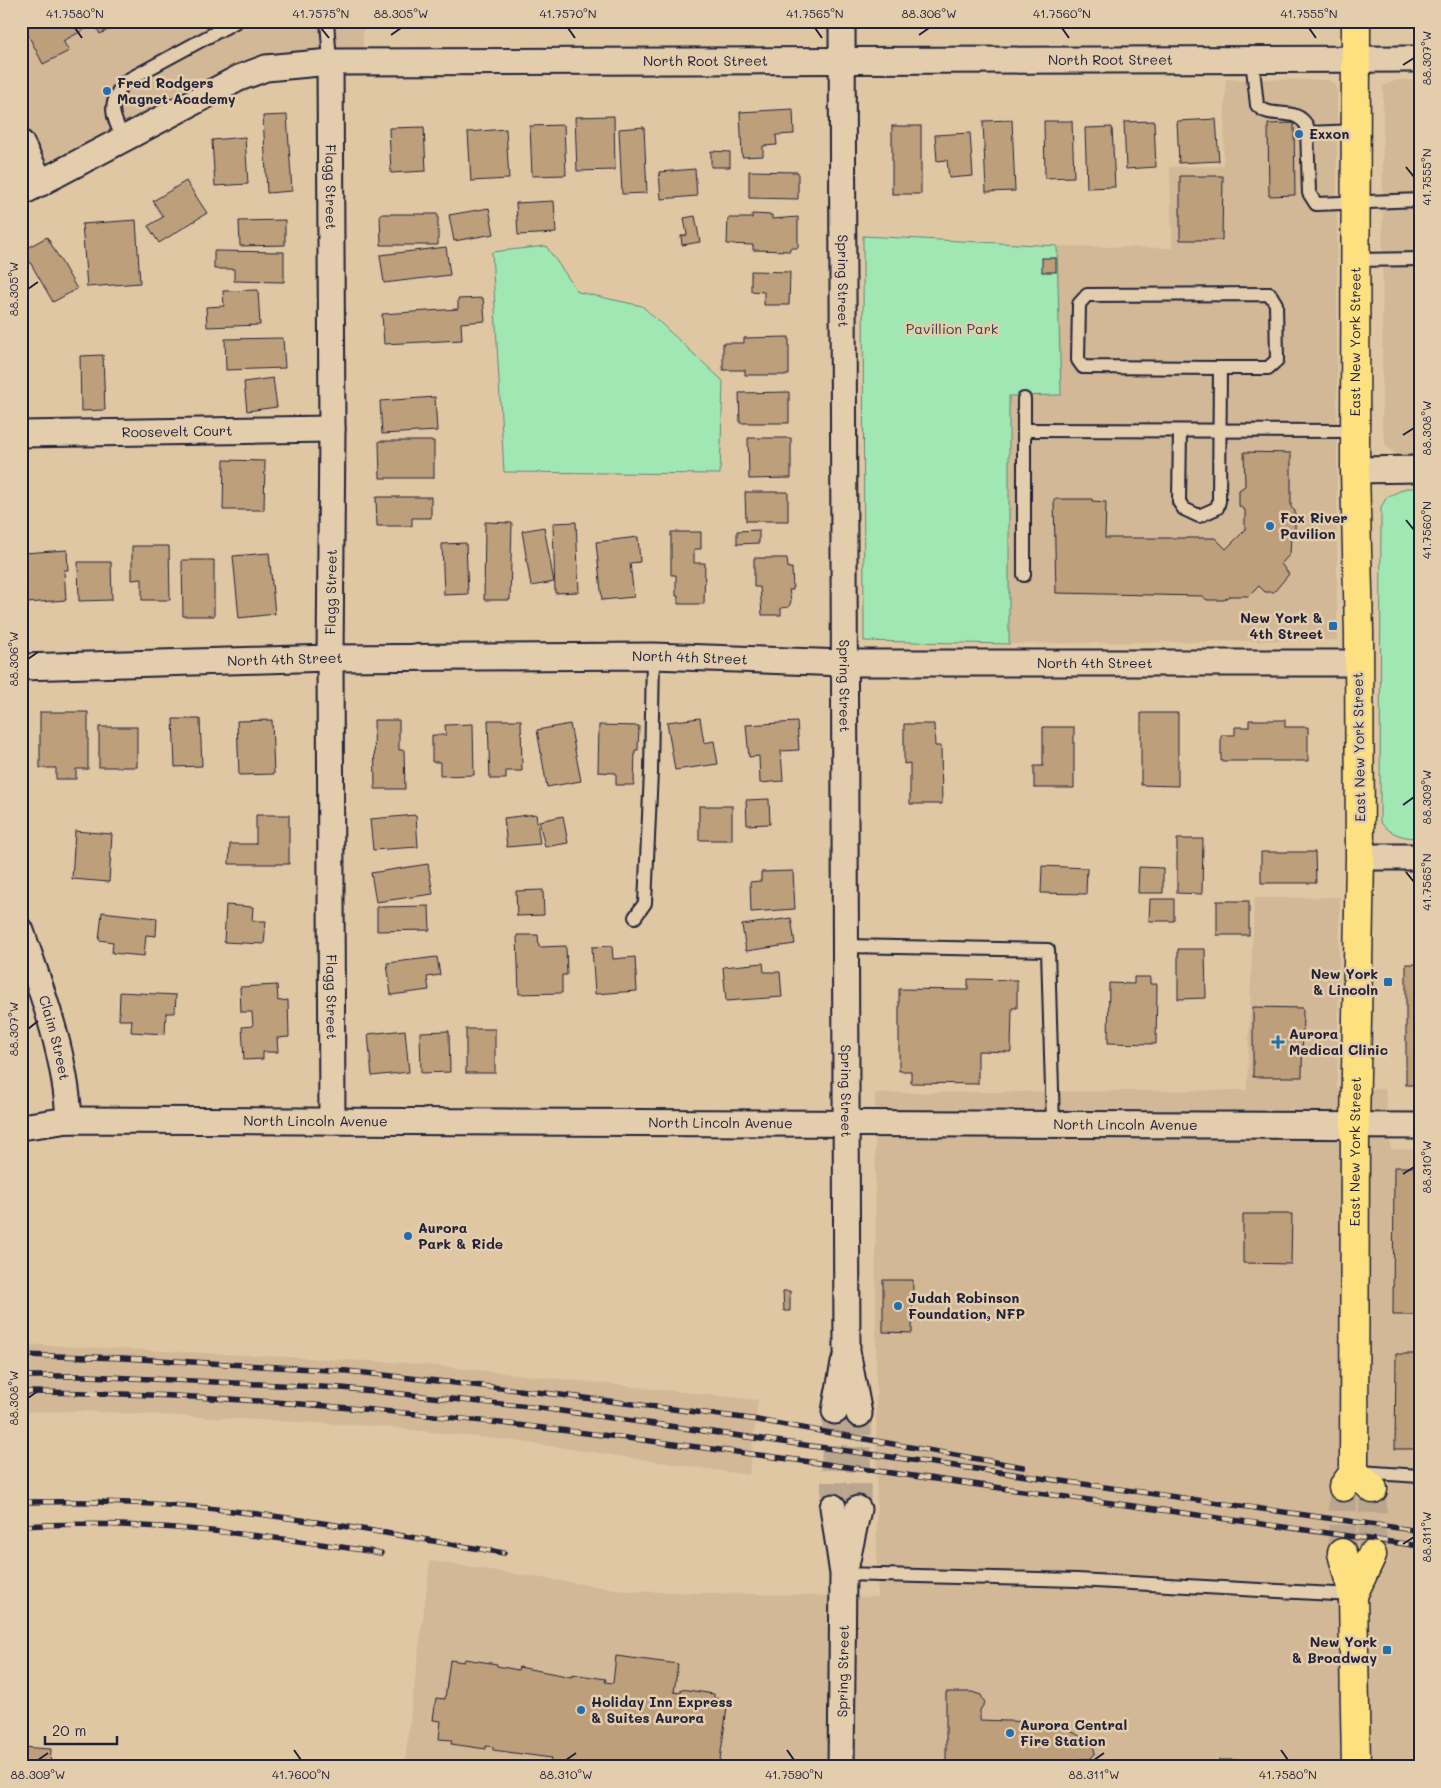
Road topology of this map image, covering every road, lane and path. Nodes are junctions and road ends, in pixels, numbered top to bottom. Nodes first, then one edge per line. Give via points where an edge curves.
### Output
1 (237, 21) edge
2 (327, 21) edge
3 (842, 21) edge
4 (1356, 21) edge
5 (1252, 59) junction
6 (1356, 59) junction
7 (1420, 59) edge
8 (842, 60) junction
9 (330, 62) junction
10 (1356, 132) junction
11 (1308, 133) junction
12 (124, 140) junction
13 (21, 143) edge
14 (31, 188) edge
15 (1420, 200) edge
16 (1357, 203) junction
17 (1420, 259) edge
18 (1356, 260) junction
19 (1220, 368) junction
20 (1024, 399) dead end
21 (332, 429) junction
22 (1025, 430) junction
23 (1180, 431) junction
24 (1220, 431) junction
25 (1355, 431) junction
26 (21, 434) edge
27 (1420, 469) edge
28 (1355, 470) junction
29 (1024, 575) dead end
30 (653, 656) junction
31 (330, 658) junction
32 (843, 663) junction
33 (1358, 663) junction
34 (21, 667) edge
35 (1360, 857) junction
36 (1420, 857) edge
37 (635, 917) dead end
38 (21, 930) edge
39 (846, 946) junction
40 (69, 1120) junction
41 (332, 1121) junction
42 (847, 1124) junction
43 (1053, 1124) junction
44 (1420, 1126) edge
45 (21, 1127) edge
46 (1355, 1127) junction
47 (847, 1351) junction
48 (835, 1411) tunnel mouth
49 (859, 1414) tunnel mouth
50 (1420, 1476) edge
51 (1357, 1483) joint
52 (833, 1507) tunnel mouth
53 (858, 1510) tunnel mouth
54 (1342, 1554) tunnel mouth
55 (1372, 1555) tunnel mouth
56 (843, 1574) junction
57 (1354, 1595) junction
58 (841, 1767) edge
59 (1356, 1767) edge

1 - 12 lane via 124,82 112,109
2 - 9 lane
3 - 8 street, Spring Street
4 - 6 main road, East New York Street
5 - 6 street, North Root Street
5 - 8 street, North Root Street
5 - 11 lane via 1257,105 1267,112 1302,118
6 - 7 street, North Root Street
6 - 10 main road, East New York Street
8 - 9 street, North Root Street
8 - 32 street, Spring Street
9 - 12 street, North Root Street via 266,68 203,96
9 - 21 street, Flagg Street
10 - 11 lane
10 - 16 main road, East New York Street
11 - 16 lane via 1311,200 1316,204
12 - 14 street, North Root Street
13 - 14 street
15 - 16 lane
16 - 18 main road, East New York Street
17 - 18 lane
18 - 25 main road, East New York Street
19 - 19 lane via 1268,368 1277,360 1276,304 1270,294 1087,295 1079,304 1078,360 1083,367
19 - 24 lane
20 - 22 lane
21 - 26 street, Roosevelt Court
21 - 31 street, Flagg Street
22 - 23 lane
22 - 29 lane
23 - 24 lane
23 - 24 lane via 1179,502 1184,509 1199,516 1217,508 1219,500
24 - 25 lane
25 - 28 main road, East New York Street
27 - 28 street
28 - 33 main road, East New York Street
30 - 31 street, North 4th Street
30 - 32 street, North 4th Street
30 - 37 lane via 645,903
31 - 34 street, North 4th Street
31 - 41 street, Flagg Street
32 - 33 street, North 4th Street
32 - 39 street, Spring Street
33 - 35 main road, East New York Street
35 - 36 street
35 - 46 main road, East New York Street
38 - 40 street, Claim Street via 55,1037 68,1092
39 - 42 street, Spring Street
39 - 43 lane via 1048,950
40 - 41 street, North Lincoln Avenue
40 - 45 street, North Lincoln Avenue
41 - 42 street, North Lincoln Avenue
42 - 43 street, North Lincoln Avenue
42 - 47 street, Spring Street
43 - 46 street, North Lincoln Avenue
44 - 46 street, North Lincoln Avenue
46 - 51 main road, East New York Street
47 - 48 street, Spring Street
47 - 49 street, Spring Street
50 - 51 lane
52 - 56 street, Spring Street
53 - 56 street, Spring Street
54 - 57 main road
55 - 57 main road
56 - 57 lane via 1078,1580
56 - 58 street, Spring Street
57 - 59 main road

